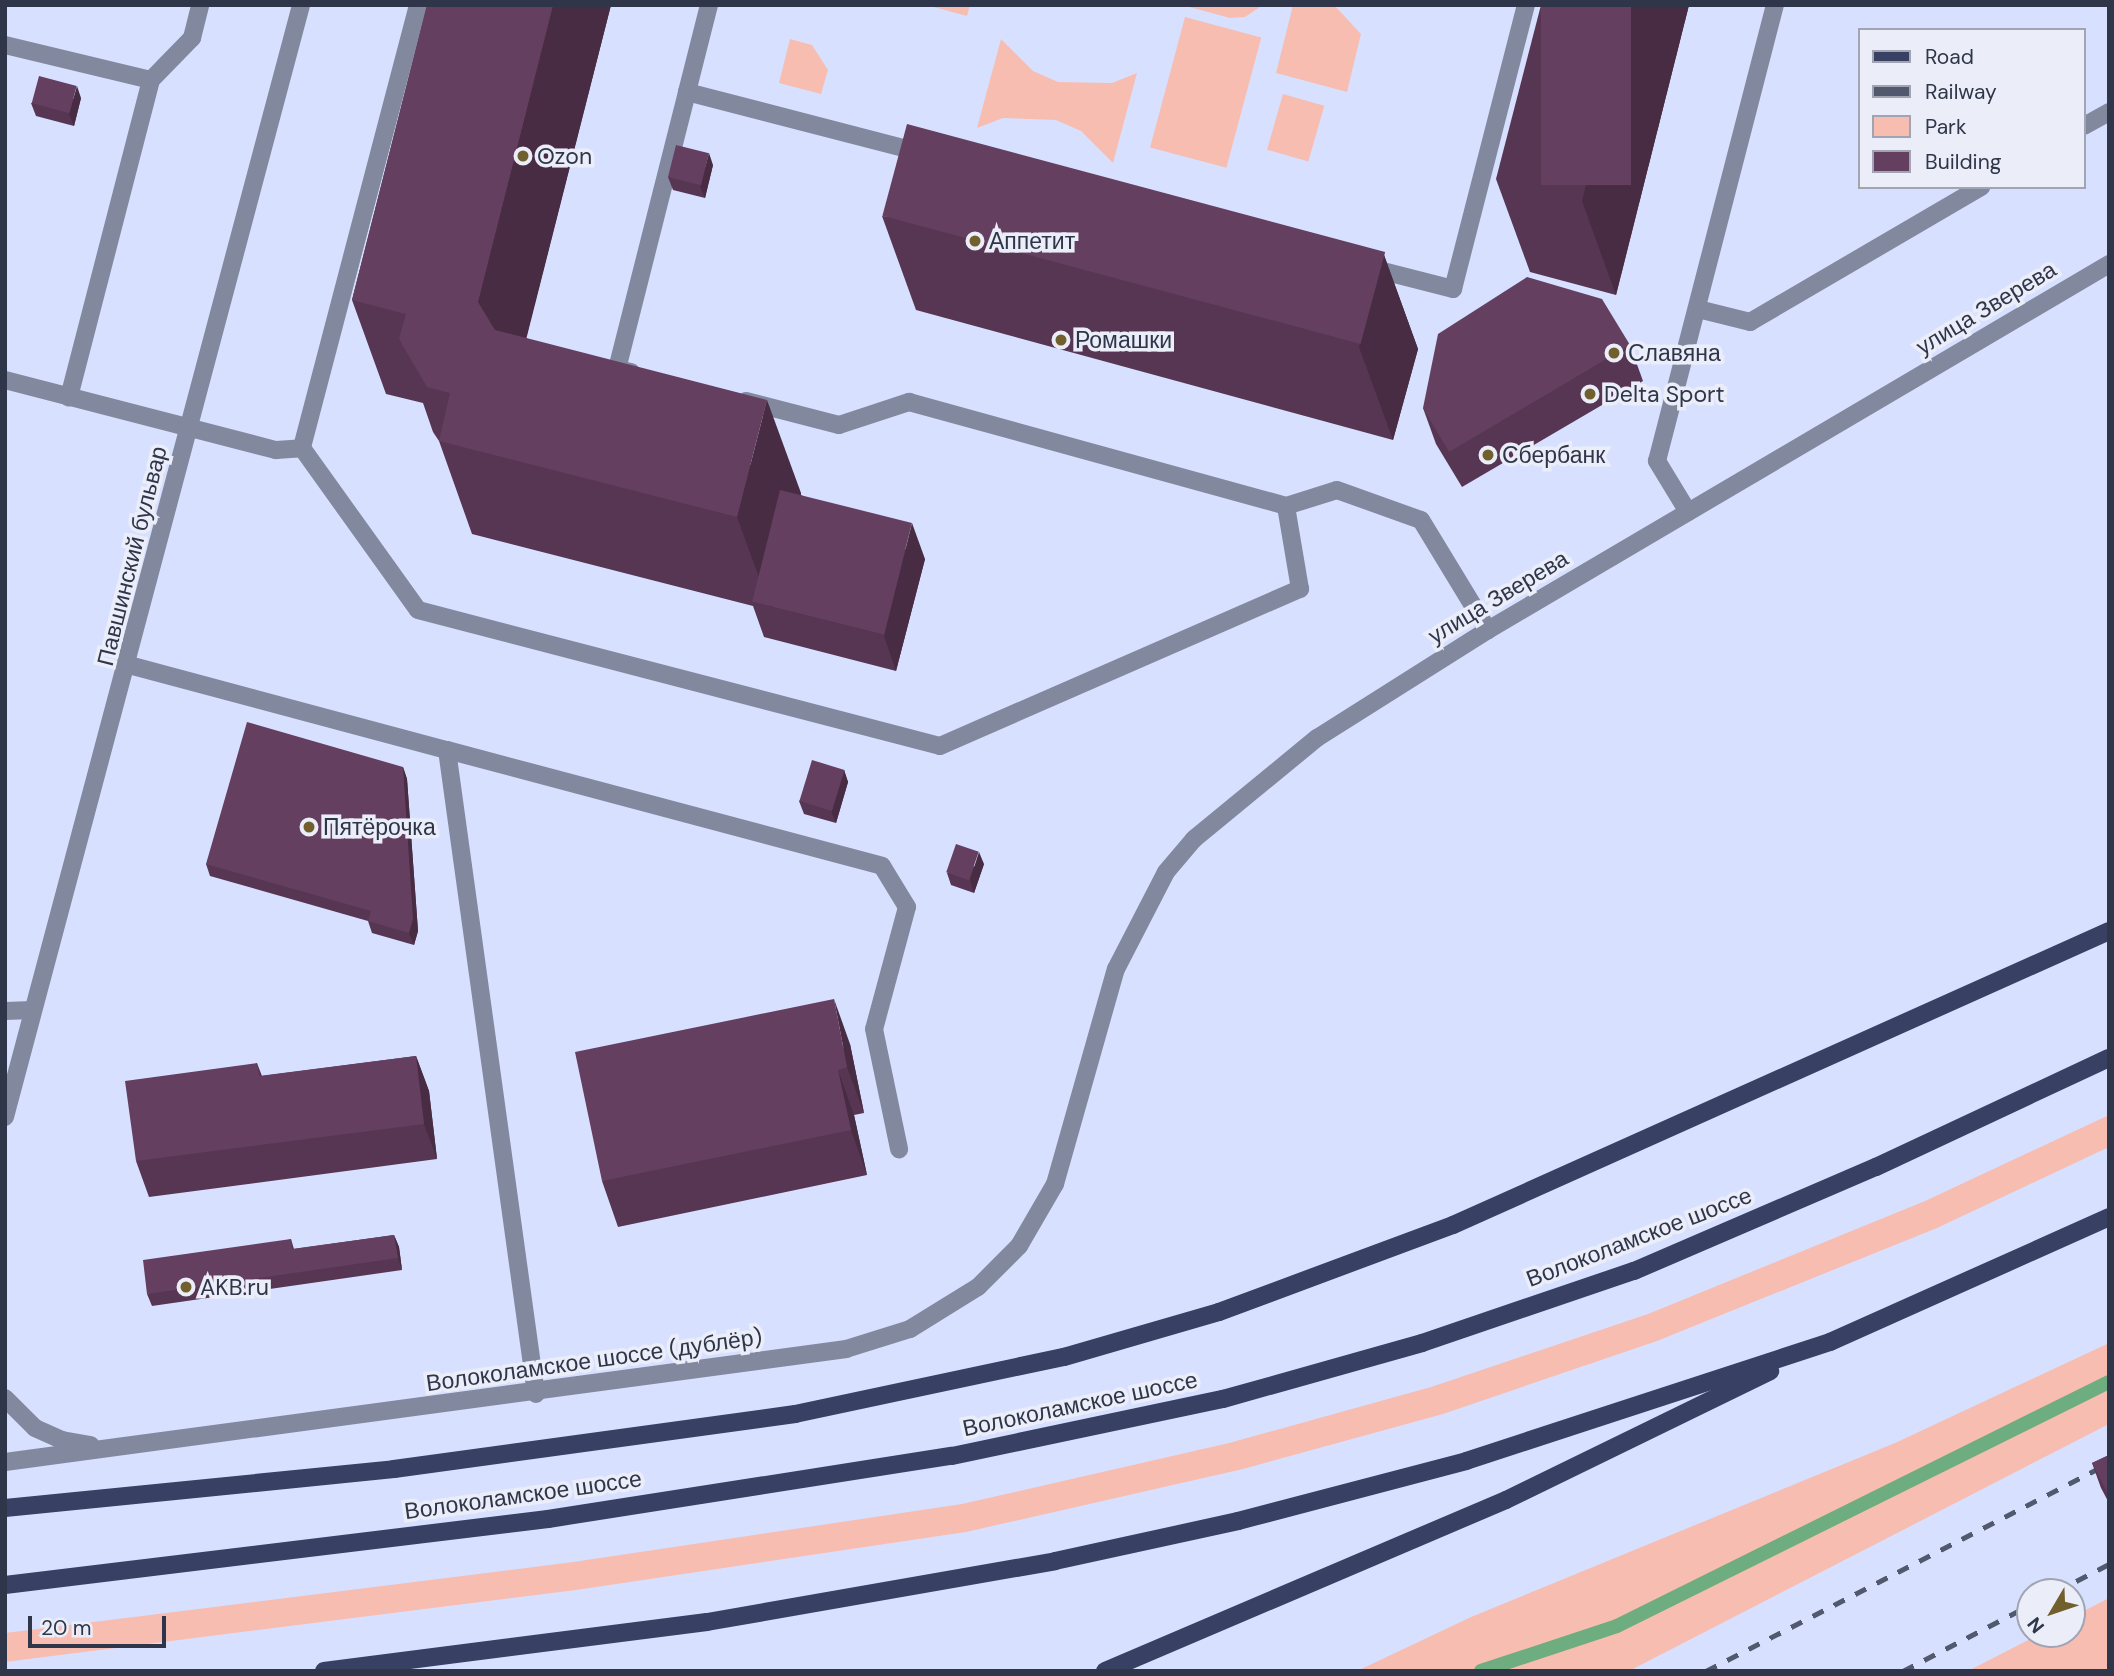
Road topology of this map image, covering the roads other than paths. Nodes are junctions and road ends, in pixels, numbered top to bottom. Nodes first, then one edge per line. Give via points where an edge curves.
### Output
1 (200, 5) edge
2 (301, 5) edge
3 (418, 5) edge
4 (709, 5) edge
5 (1526, 5) edge
6 (1775, 5) edge
7 (5, 45) edge
8 (151, 80) junction
9 (687, 92) junction
10 (2109, 112) edge
11 (2086, 125) edge
12 (948, 159) edge
13 (1978, 189) edge
14 (1348, 262) edge
15 (2109, 264) edge
16 (1698, 309) junction
17 (654, 378) edge
18 (5, 380) edge
19 (727, 396) edge
20 (69, 398) junction
21 (190, 428) junction
22 (302, 449) junction
23 (1286, 506) junction
24 (1688, 512) junction
25 (1488, 631) junction
26 (129, 665) junction
27 (447, 750) junction
28 (2109, 932) edge
29 (33, 1010) junction
30 (5, 1011) edge
31 (2109, 1058) edge
32 (5, 1117) edge
33 (1076, 1119) joint
34 (899, 1149) dead end
35 (2109, 1217) edge
36 (1830, 1342) junction
37 (536, 1394) junction
38 (5, 1398) edge
39 (111, 1448) junction
40 (5, 1462) edge
41 (5, 1508) edge
42 (5, 1585) edge
43 (324, 1671) edge
44 (1105, 1671) edge

1 - 8 street via 191,38
2 - 21 street, Павшинский бульвар
3 - 22 street
4 - 9 street
5 - 14 street via 1453,289
6 - 16 street
7 - 8 street
8 - 20 street
9 - 12 street
9 - 17 street via 617,369
10 - 11 street
13 - 16 street via 1750,322
15 - 24 street, улица Зверева
16 - 24 street via 1657,461
18 - 20 street
19 - 23 street via 839,425 909,402
20 - 21 street
21 - 22 street via 276,450
21 - 26 street, Павшинский бульвар
22 - 23 street via 418,610 940,746 1300,589
23 - 25 street via 1337,489 1421,520
24 - 25 street, улица Зверева
25 - 33 street, улица Зверева via 1317,738 1244,795 1173,863 1116,969
26 - 27 street
26 - 29 street, Павшинский бульвар
27 - 34 street via 882,866 907,907 874,1029
27 - 37 street
28 - 41 main road via 1453,1225 1219,1312 1064,1357 795,1414 394,1469
29 - 30 street
29 - 32 street, Павшинский бульвар
31 - 42 main road, Волоколамское шоссе via 1876,1167 1634,1271 1422,1343 1223,1399 952,1456 548,1519
33 - 37 street, Волоколамское шоссе (дублёр) via 1055,1184 1019,1246 978,1287 910,1329 846,1349
35 - 36 main road
36 - 43 main road via 1466,1461 1238,1521 1055,1561 707,1622
36 - 44 main road via 1506,1500
37 - 39 street, Волоколамское шоссе (дублёр)
38 - 39 street via 35,1428 62,1440
39 - 40 street, Волоколамское шоссе (дублёр)

